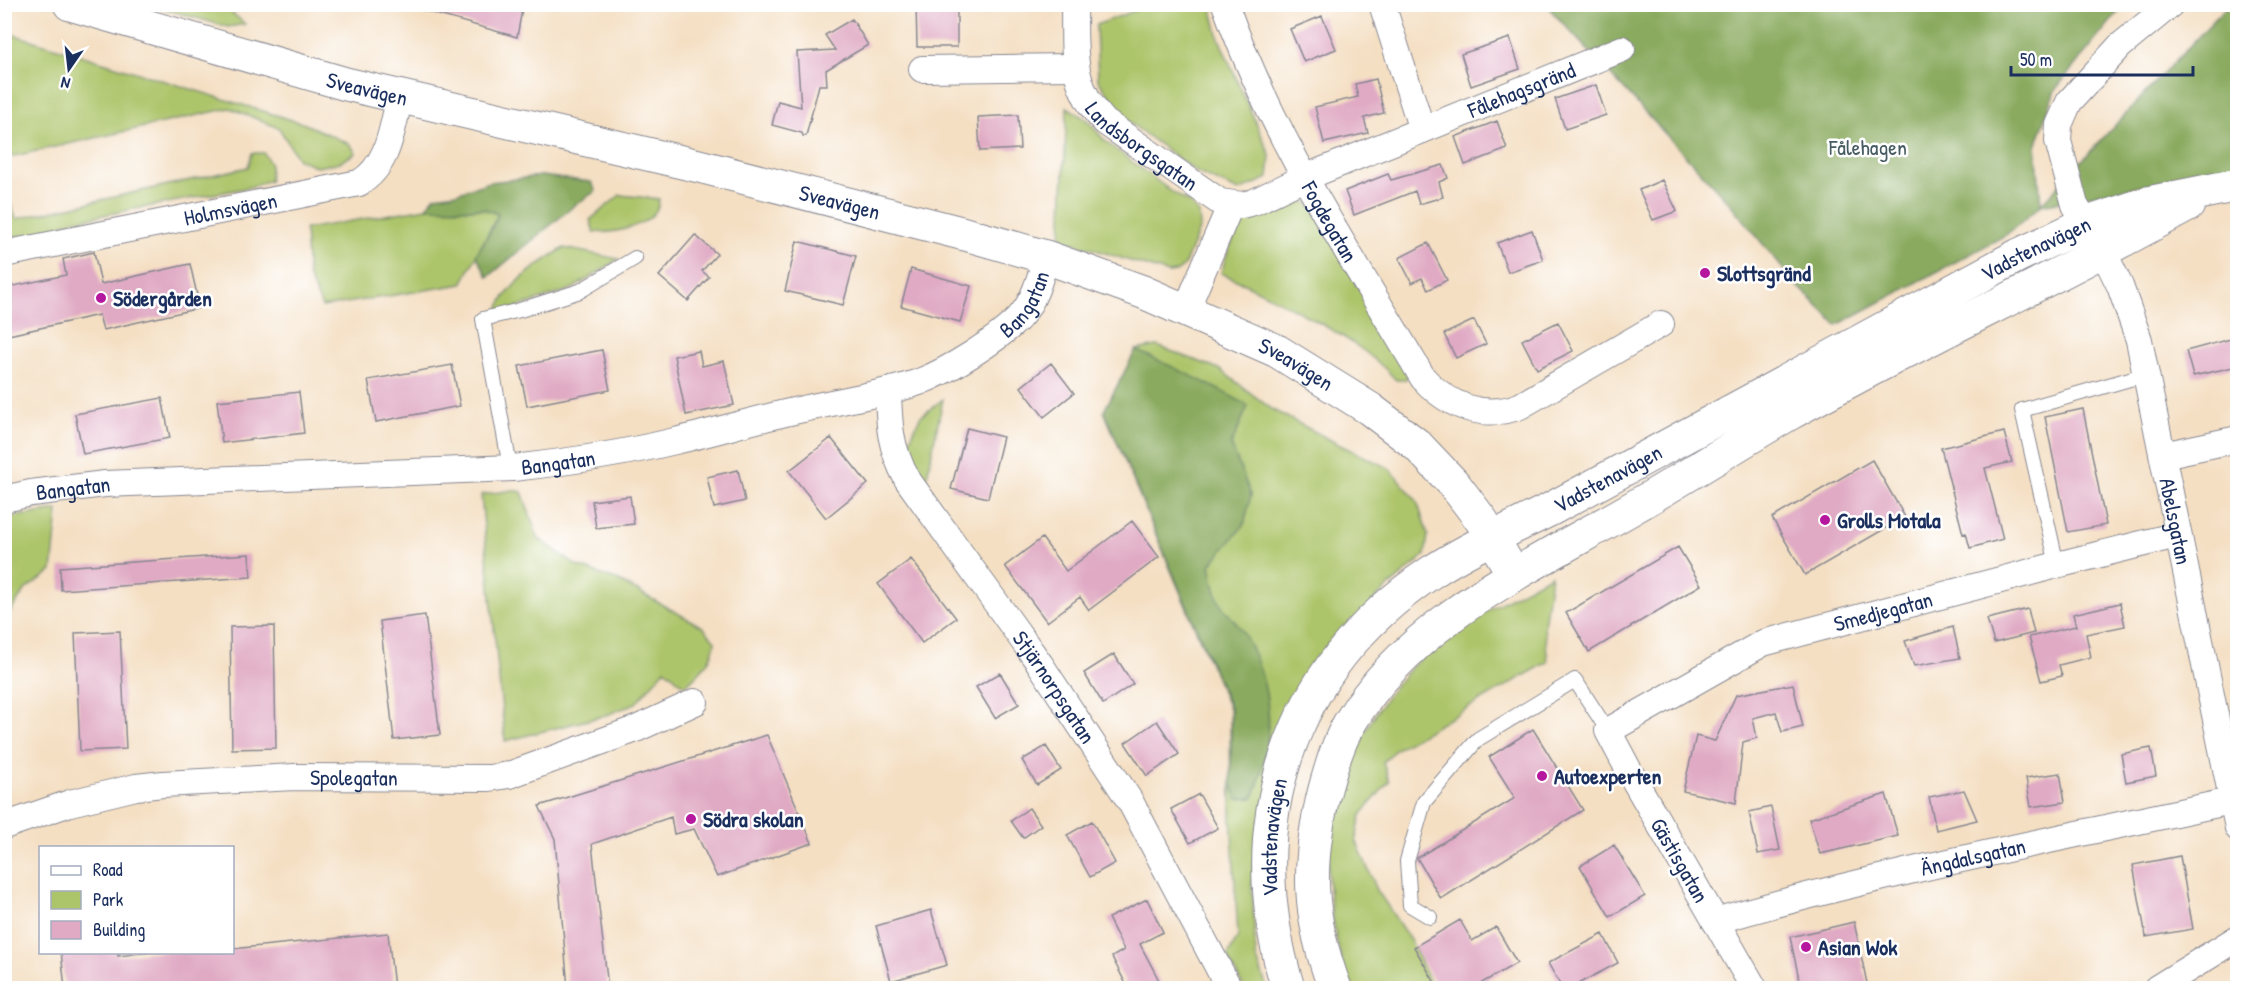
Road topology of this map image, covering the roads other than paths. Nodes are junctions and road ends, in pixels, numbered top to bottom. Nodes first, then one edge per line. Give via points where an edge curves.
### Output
1 (70, 4) edge
2 (1074, 4) edge
3 (1225, 4) edge
4 (1382, 4) edge
5 (2171, 4) edge
6 (1622, 49) dead end
7 (1075, 67) junction
8 (922, 69) dead end
9 (400, 96) junction
10 (1422, 130) junction
11 (1304, 178) junction
12 (2226, 187) edge
13 (1231, 204) junction
14 (2094, 237) junction
15 (4, 254) edge
16 (1046, 257) junction
17 (635, 258) dead end
18 (1186, 310) junction
19 (1661, 324) dead end
20 (2147, 374) junction
21 (888, 391) junction
22 (2238, 439) edge
23 (2163, 456) junction
24 (513, 468) junction
25 (4, 499) edge
26 (2177, 535) junction
27 (1492, 538) junction
28 (2057, 565) junction
29 (1514, 575) junction
30 (695, 702) dead end
31 (1608, 731) junction
32 (2231, 801) junction
33 (4, 826) edge
34 (2238, 828) edge
35 (1430, 917) dead end
36 (1715, 921) junction
37 (2238, 938) edge
38 (1229, 988) edge
39 (1288, 988) edge
40 (1335, 988) edge
41 (1754, 988) edge
42 (2157, 988) edge

1 - 9 main road, Sveavägen via 288,69
2 - 7 street, Landsborgsgatan
3 - 11 street, Fogdegatan via 1253,77
4 - 10 street
5 - 14 street, Abelsgatan via 2120,46 2069,102 2059,125 2061,160 2075,205
6 - 10 street, Fålehagsgränd
7 - 8 street
7 - 13 street, Landsborgsgatan via 1086,98 1105,122 1211,197
9 - 15 street, Holmsvägen via 382,160 359,183
9 - 16 main road, Sveavägen via 699,166
10 - 11 street, Fålehagsgränd
11 - 13 street via 1254,202
11 - 19 street, Fogdegatan via 1424,378 1445,399 1497,412 1520,406
12 - 14 main road, Vadstenavägen via 2148,203
13 - 18 street
14 - 20 street, Abelsgatan via 2120,286
14 - 27 main road, Vadstenavägen via 2019,255 1562,504
14 - 29 main road, Vadstenavägen
16 - 18 main road, Sveavägen
16 - 21 street, Bangatan via 1037,289 1018,318 996,337 943,372
17 - 24 lane via 580,291 483,319
18 - 27 main road, Sveavägen via 1277,351 1370,409 1417,445 1454,484
20 - 23 street, Abelsgatan
20 - 28 lane via 2022,410
21 - 24 street, Bangatan via 673,442
21 - 38 street, Stjärnorpsgatan via 891,439 907,479 1040,664 1124,791
22 - 23 street
23 - 26 street, Abelsgatan
24 - 25 street, Bangatan via 105,484
26 - 28 street, Smedjegatan
26 - 32 street, Abelsgatan
27 - 29 main road, Sveavägen
27 - 39 main road, Vadstenavägen via 1430,573 1375,618 1338,658 1300,718 1277,785 1270,831 1272,929
28 - 31 street, Smedjegatan via 1763,643
29 - 40 main road, Vadstenavägen via 1405,652 1348,725 1331,768 1312,856 1316,931
30 - 33 street, Spolegatan via 636,729 509,775 296,777 163,784 70,803
31 - 35 lane via 1575,680 1478,739 1424,802 1407,861 1410,905
31 - 36 street, Gästisgatan
32 - 34 street, Abelsgatan
32 - 36 street, Ängdalsgatan via 1879,878
36 - 41 street, Gästisgatan
37 - 42 street

